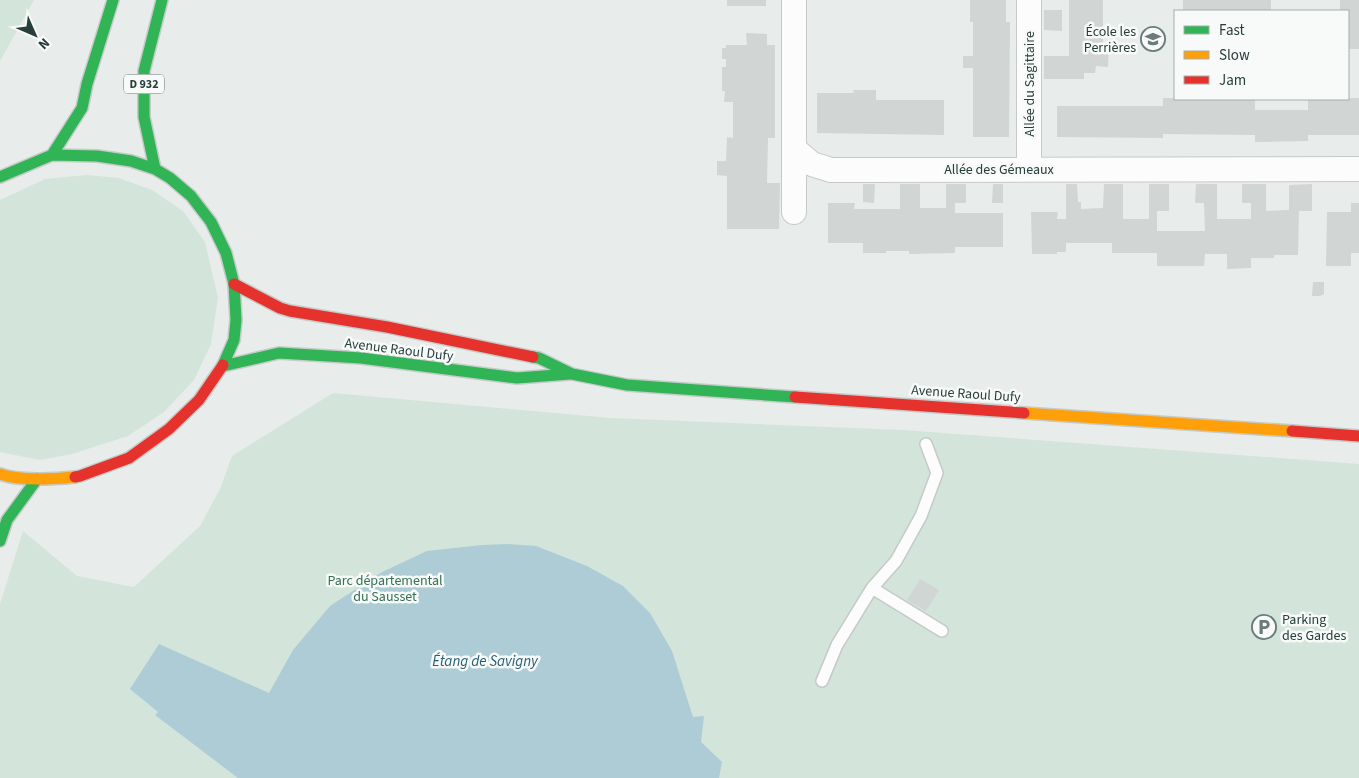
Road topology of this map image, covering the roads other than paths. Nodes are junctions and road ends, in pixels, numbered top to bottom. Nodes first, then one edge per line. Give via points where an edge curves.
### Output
1 (113, 0) edge
2 (162, 0) edge
3 (794, 0) edge
4 (1029, 0) edge
5 (794, 149) junction
6 (52, 155) junction
7 (154, 169) junction
8 (1029, 169) junction
9 (1359, 170) edge
10 (0, 177) edge
11 (794, 212) dead end
12 (234, 284) junction
13 (222, 366) junction
14 (572, 374) junction
15 (1359, 436) edge
16 (926, 444) dead end
17 (0, 474) edge
18 (37, 479) junction
19 (0, 541) edge
20 (872, 588) junction
21 (942, 631) dead end
22 (822, 681) dead end

1 - 6 main road via 82,108
2 - 7 main road, D 932 via 144,71 144,117
3 - 5 street
4 - 8 street, Allée du Sagittaire
5 - 8 street, Allée des Gémeaux via 812,164 831,170
5 - 11 street
6 - 7 main road via 97,156 131,161
6 - 10 main road
7 - 12 main road via 191,196 211,222 226,253
8 - 9 street, Allée des Gémeaux
12 - 13 main road via 234,340
12 - 14 main road, Avenue Raoul Dufy via 290,311 539,358
13 - 14 main road, Avenue Raoul Dufy via 279,353 362,358 517,378
13 - 18 main road via 199,400 169,429 129,458 80,476
14 - 15 main road, Avenue Raoul Dufy via 628,385
16 - 20 lane via 937,473 921,516 896,562
17 - 18 main road
18 - 19 main road via 7,520
20 - 21 lane
20 - 22 lane via 837,645

